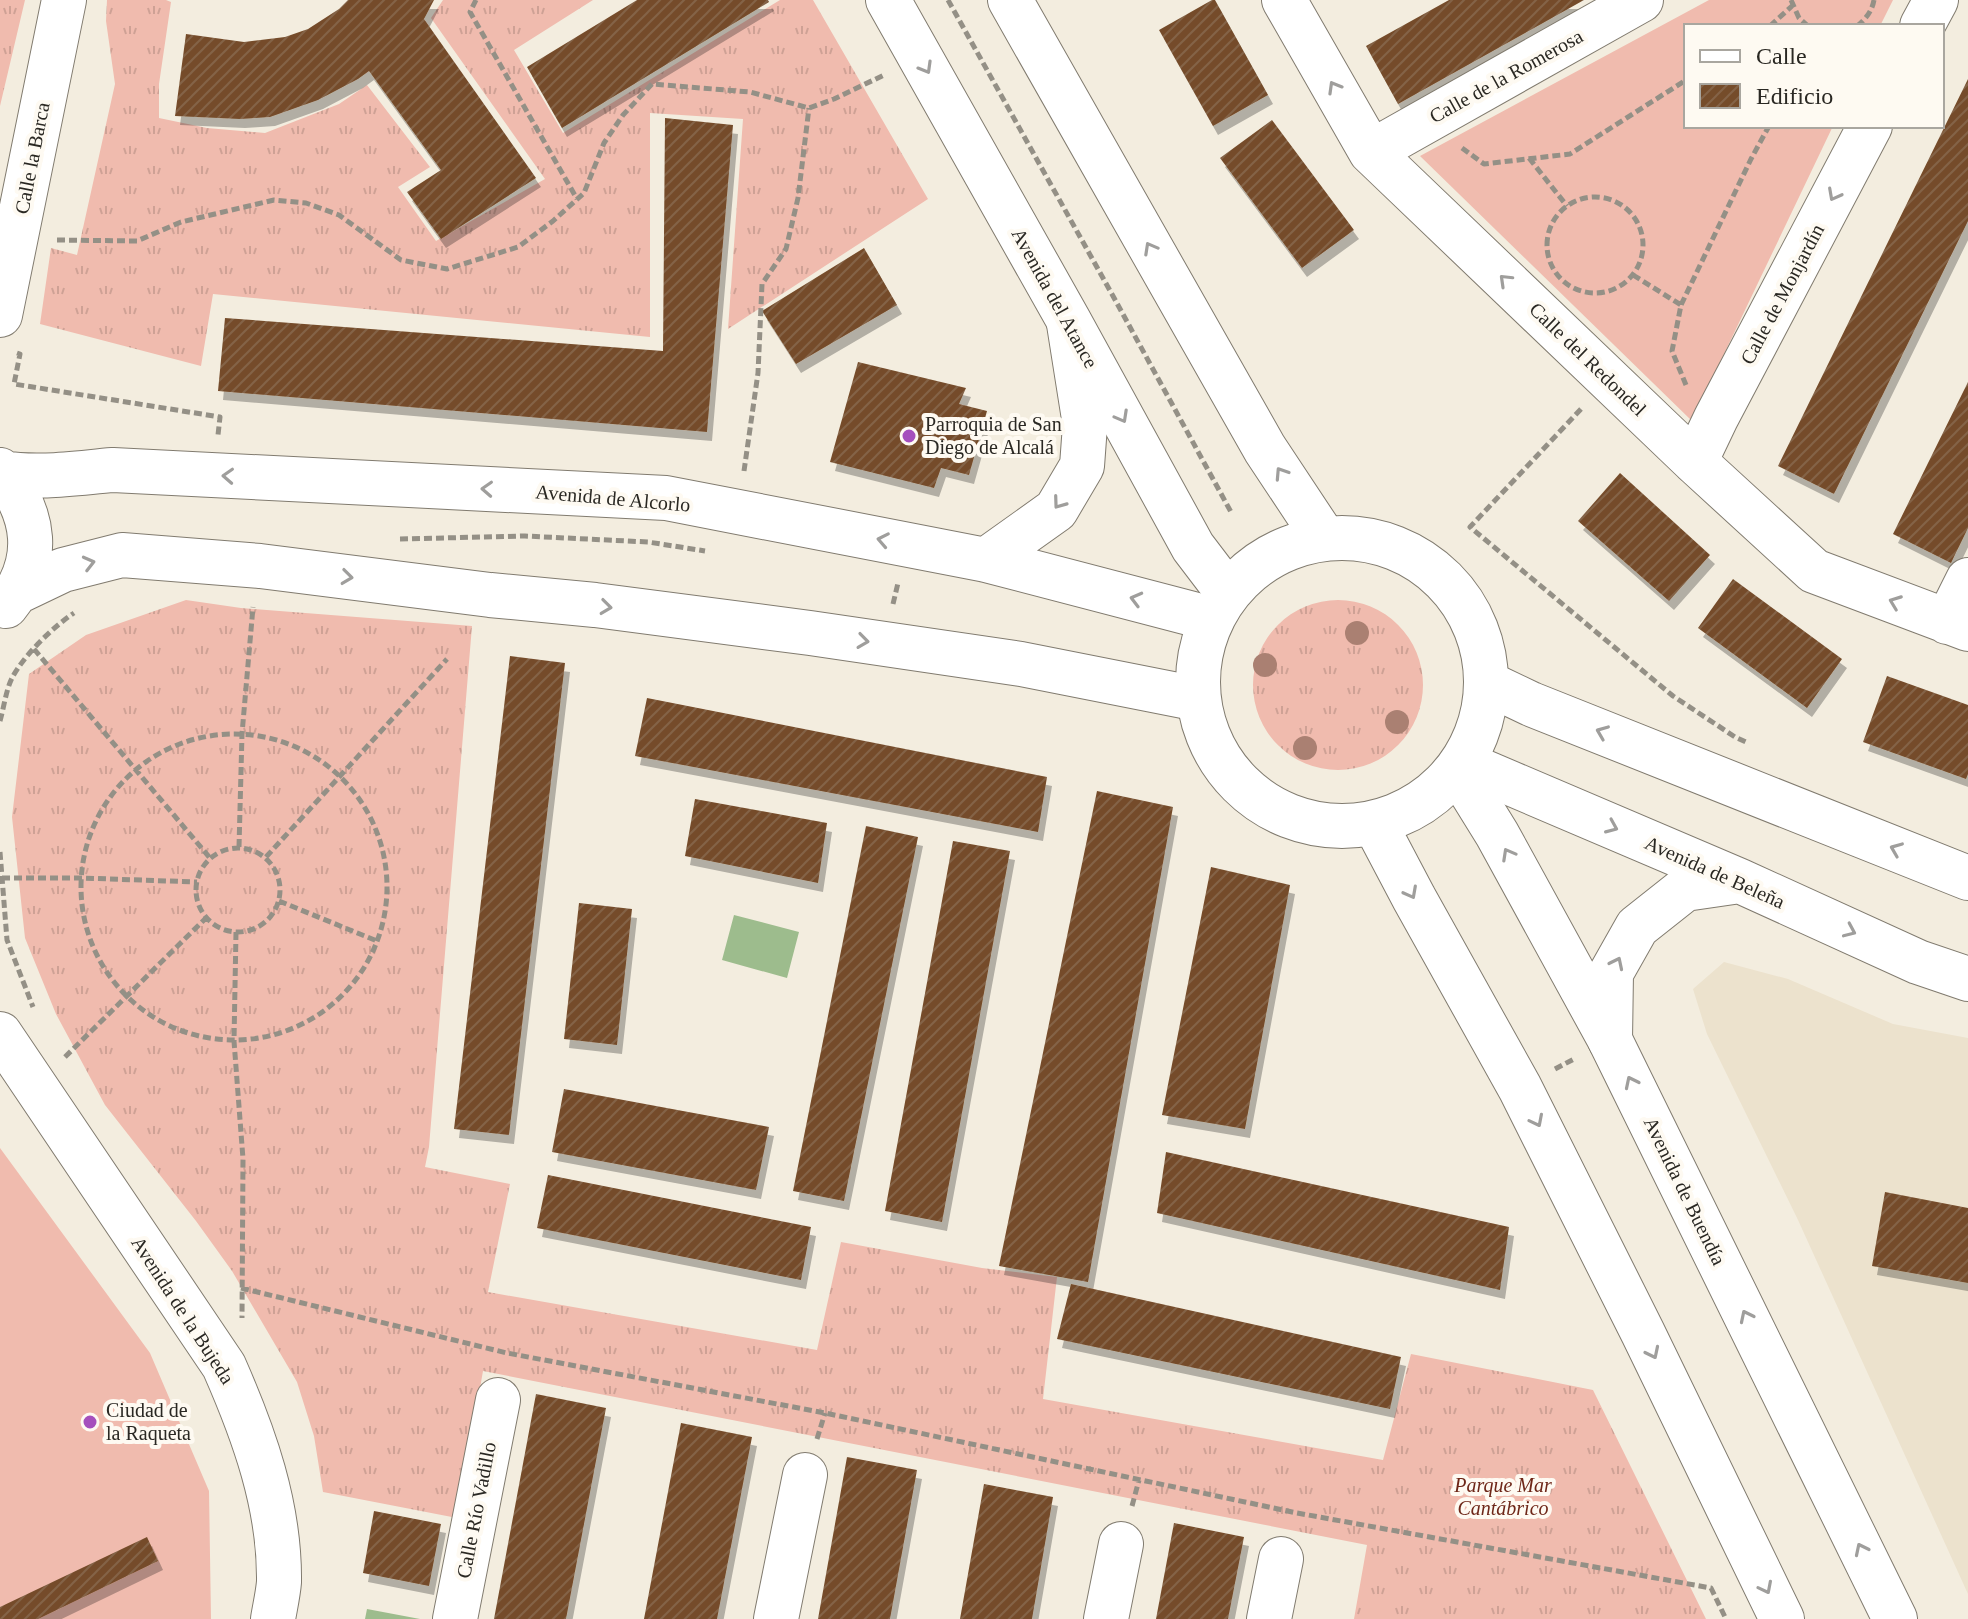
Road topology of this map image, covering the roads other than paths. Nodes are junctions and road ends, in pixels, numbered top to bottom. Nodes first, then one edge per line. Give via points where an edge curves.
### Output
1 (64, 0) edge
2 (888, 0) edge
3 (1010, 0) edge
4 (1284, 0) edge
5 (1641, 0) edge
6 (1936, 0) edge
7 (1923, 24) edge
8 (1869, 128) edge
9 (1371, 152) junction
10 (0, 315) edge
11 (1069, 321) junction
12 (1695, 462) junction
13 (1, 472) edge
14 (1324, 538) junction
15 (986, 560) junction
16 (1968, 580) edge
17 (9, 603) edge
18 (1220, 606) junction
19 (1957, 626) edge
20 (1487, 683) junction
21 (1198, 699) junction
22 (1461, 767) junction
23 (1375, 824) junction
24 (1968, 878) edge
25 (1740, 881) junction
26 (1968, 979) edge
27 (0, 1034) edge
28 (1610, 1040) junction
29 (498, 1400) dead end
30 (805, 1475) dead end
31 (1121, 1544) dead end
32 (1281, 1559) dead end
33 (273, 1619) edge
34 (455, 1619) edge
35 (776, 1619) edge
36 (1106, 1619) edge
37 (1269, 1619) edge
38 (1782, 1619) edge
39 (1895, 1619) edge

1 - 10 street, Calle la Barca
2 -> 11 street, Avenida del Atance
14 -> 3 street via 1265,449
9 -> 4 street, Calle del Redondel
5 - 9 street, Calle de la Romerosa
6 - 7 street
8 -> 12 street, Calle de Monjardín
12 -> 9 street, Calle del Redondel
11 -> 15 street via 1085,425 1082,466 1056,510
11 -> 18 street, Avenida del Atance
19 -> 12 street, Calle del Redondel via 1814,571
15 -> 13 street, Avenida de Alcorlo via 666,498 113,470 44,476
13 - 17 street via 20,500 30,530 26,572
14 - 18 street via 1271,556
14 - 20 street via 1381,543 1432,569 1462,601 1481,640
18 -> 15 street, Avenida de Alcorlo
16 - 19 street
17 -> 21 street via 63,570 122,555 260,566 885,644
18 - 21 street via 1199,657
20 - 22 street via 1481,725
24 -> 20 street
21 - 23 street via 1213,750 1246,792 1307,824
22 - 23 street via 1421,805
22 -> 25 street, Avenida de Beleña
28 -> 22 street, Avenida de Buendía
23 -> 38 street via 1520,1088
25 -> 26 street, Avenida de Beleña via 1918,962
28 -> 25 street via 1611,973 1637,927 1685,889
27 - 33 street, Avenida de la Bujeda via 224,1366 263,1466 275,1527 279,1583
39 -> 28 street, Avenida de Buendía
29 - 34 street, Calle Río Vadillo
30 - 35 street
31 - 36 street
32 - 37 street

